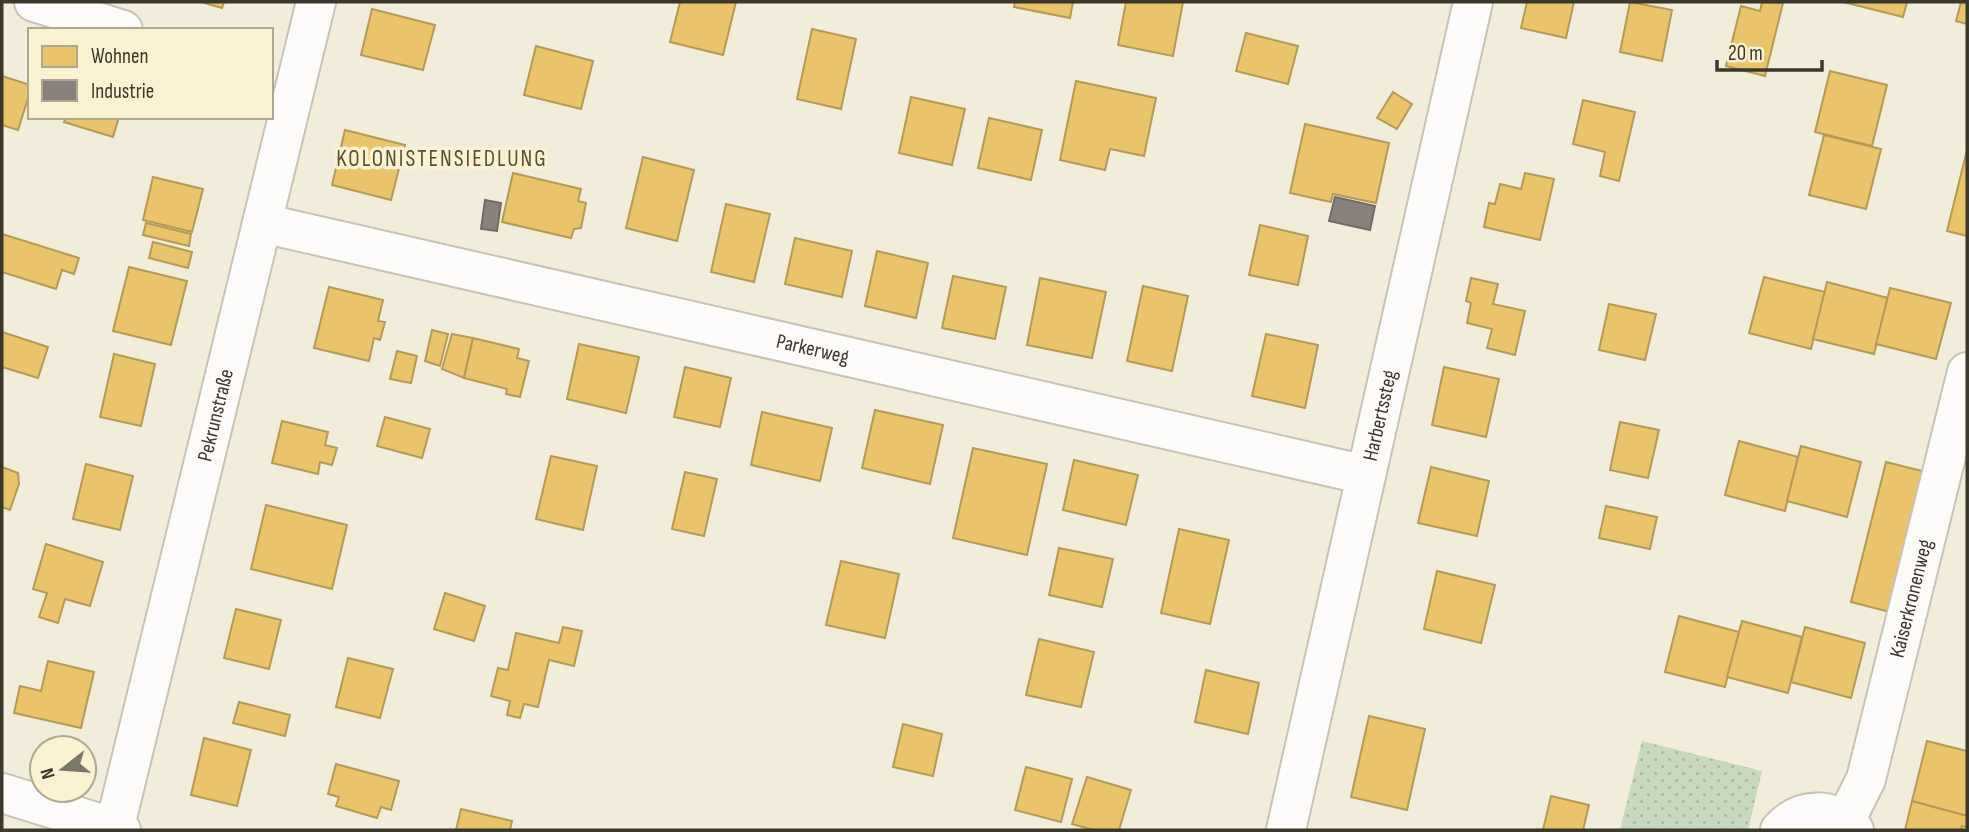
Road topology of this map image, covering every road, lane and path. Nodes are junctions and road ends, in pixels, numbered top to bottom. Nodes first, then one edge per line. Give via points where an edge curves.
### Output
1 (34, 2) edge
2 (316, 2) edge
3 (1473, 2) edge
4 (117, 28) edge
5 (284, 80) edge
6 (262, 223) junction
7 (1967, 372) edge
8 (1366, 475) junction
9 (2, 793) edge
10 (1849, 825) edge
11 (116, 830) edge
12 (1286, 830) edge
13 (1780, 830) edge

1 - 4 street
2 - 5 street, Pekrunstraße
3 - 8 street, Harbertssteg
5 - 6 street, Pekrunstraße
6 - 8 street, Parkerweg
6 - 11 street, Pekrunstraße
7 - 10 street, Kaiserkronenweg via 1866,779
8 - 12 street, Harbertssteg
9 - 11 street
10 - 13 street, Kaiserkronenweg via 1829,813 1811,811 1794,817

